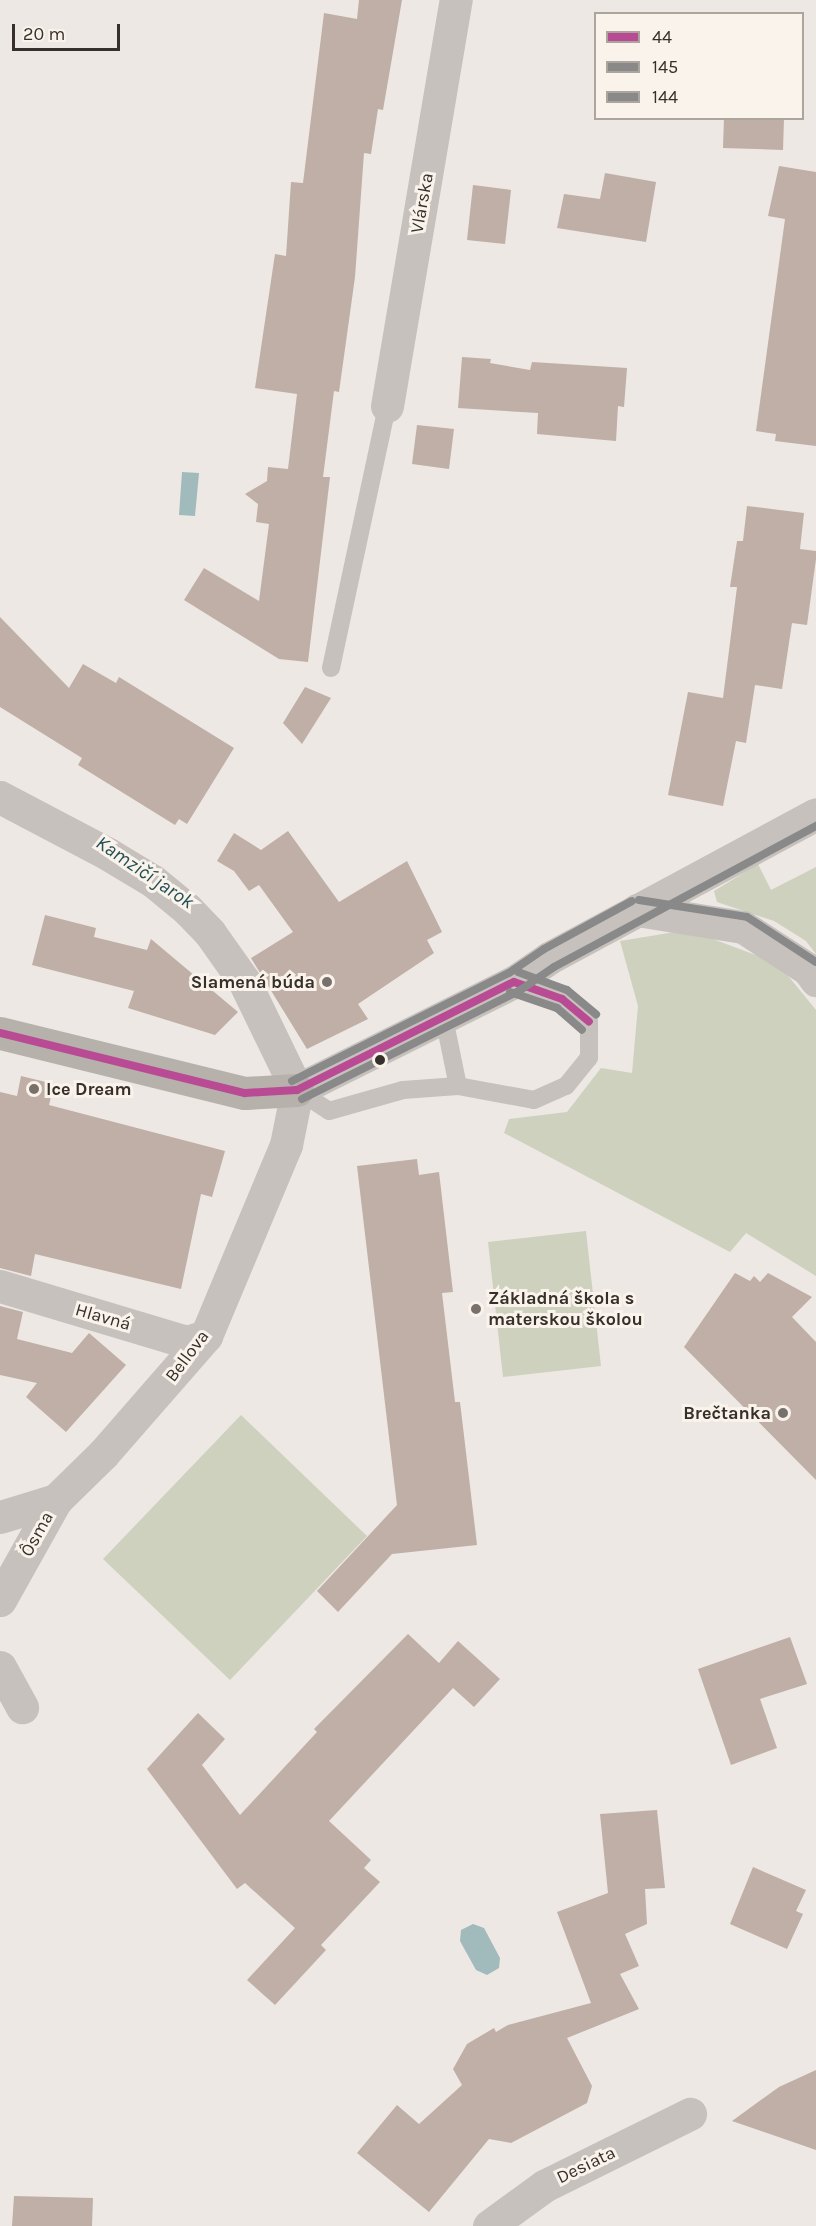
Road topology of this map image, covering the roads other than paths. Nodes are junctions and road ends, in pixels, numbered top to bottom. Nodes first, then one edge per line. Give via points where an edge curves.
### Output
1 (456, 0) edge
2 (387, 406) joint
3 (331, 668) dead end
4 (0, 797) edge
5 (816, 814) edge
6 (637, 910) junction
7 (816, 980) edge
8 (514, 982) junction
9 (444, 1018) junction
10 (0, 1033) edge
11 (458, 1086) junction
12 (297, 1090) junction
13 (0, 1287) edge
14 (206, 1336) junction
15 (56, 1500) junction
16 (0, 1517) edge
17 (0, 1600) edge
18 (0, 1667) edge
19 (22, 1707) dead end
20 (690, 2114) dead end
21 (489, 2226) edge

1 - 2 street, Vlárska
2 - 3 lane
4 - 12 street via 126,865 187,909 210,933 244,981
5 - 6 street
6 - 7 street via 743,927 808,969
6 - 8 street via 549,958
8 - 9 street
8 - 11 lane via 562,999 589,1022 589,1058 566,1086 534,1100
9 - 11 lane
9 - 12 street
10 - 12 street via 245,1093
11 - 12 lane via 403,1090 329,1111
12 - 14 street, Bellova via 286,1145
13 - 14 street, Hlavná via 187,1342
14 - 15 street, Bellova via 103,1454
15 - 16 street, Bellova
15 - 17 street, Ôsma
18 - 19 street
20 - 21 street, Desiata via 544,2186

